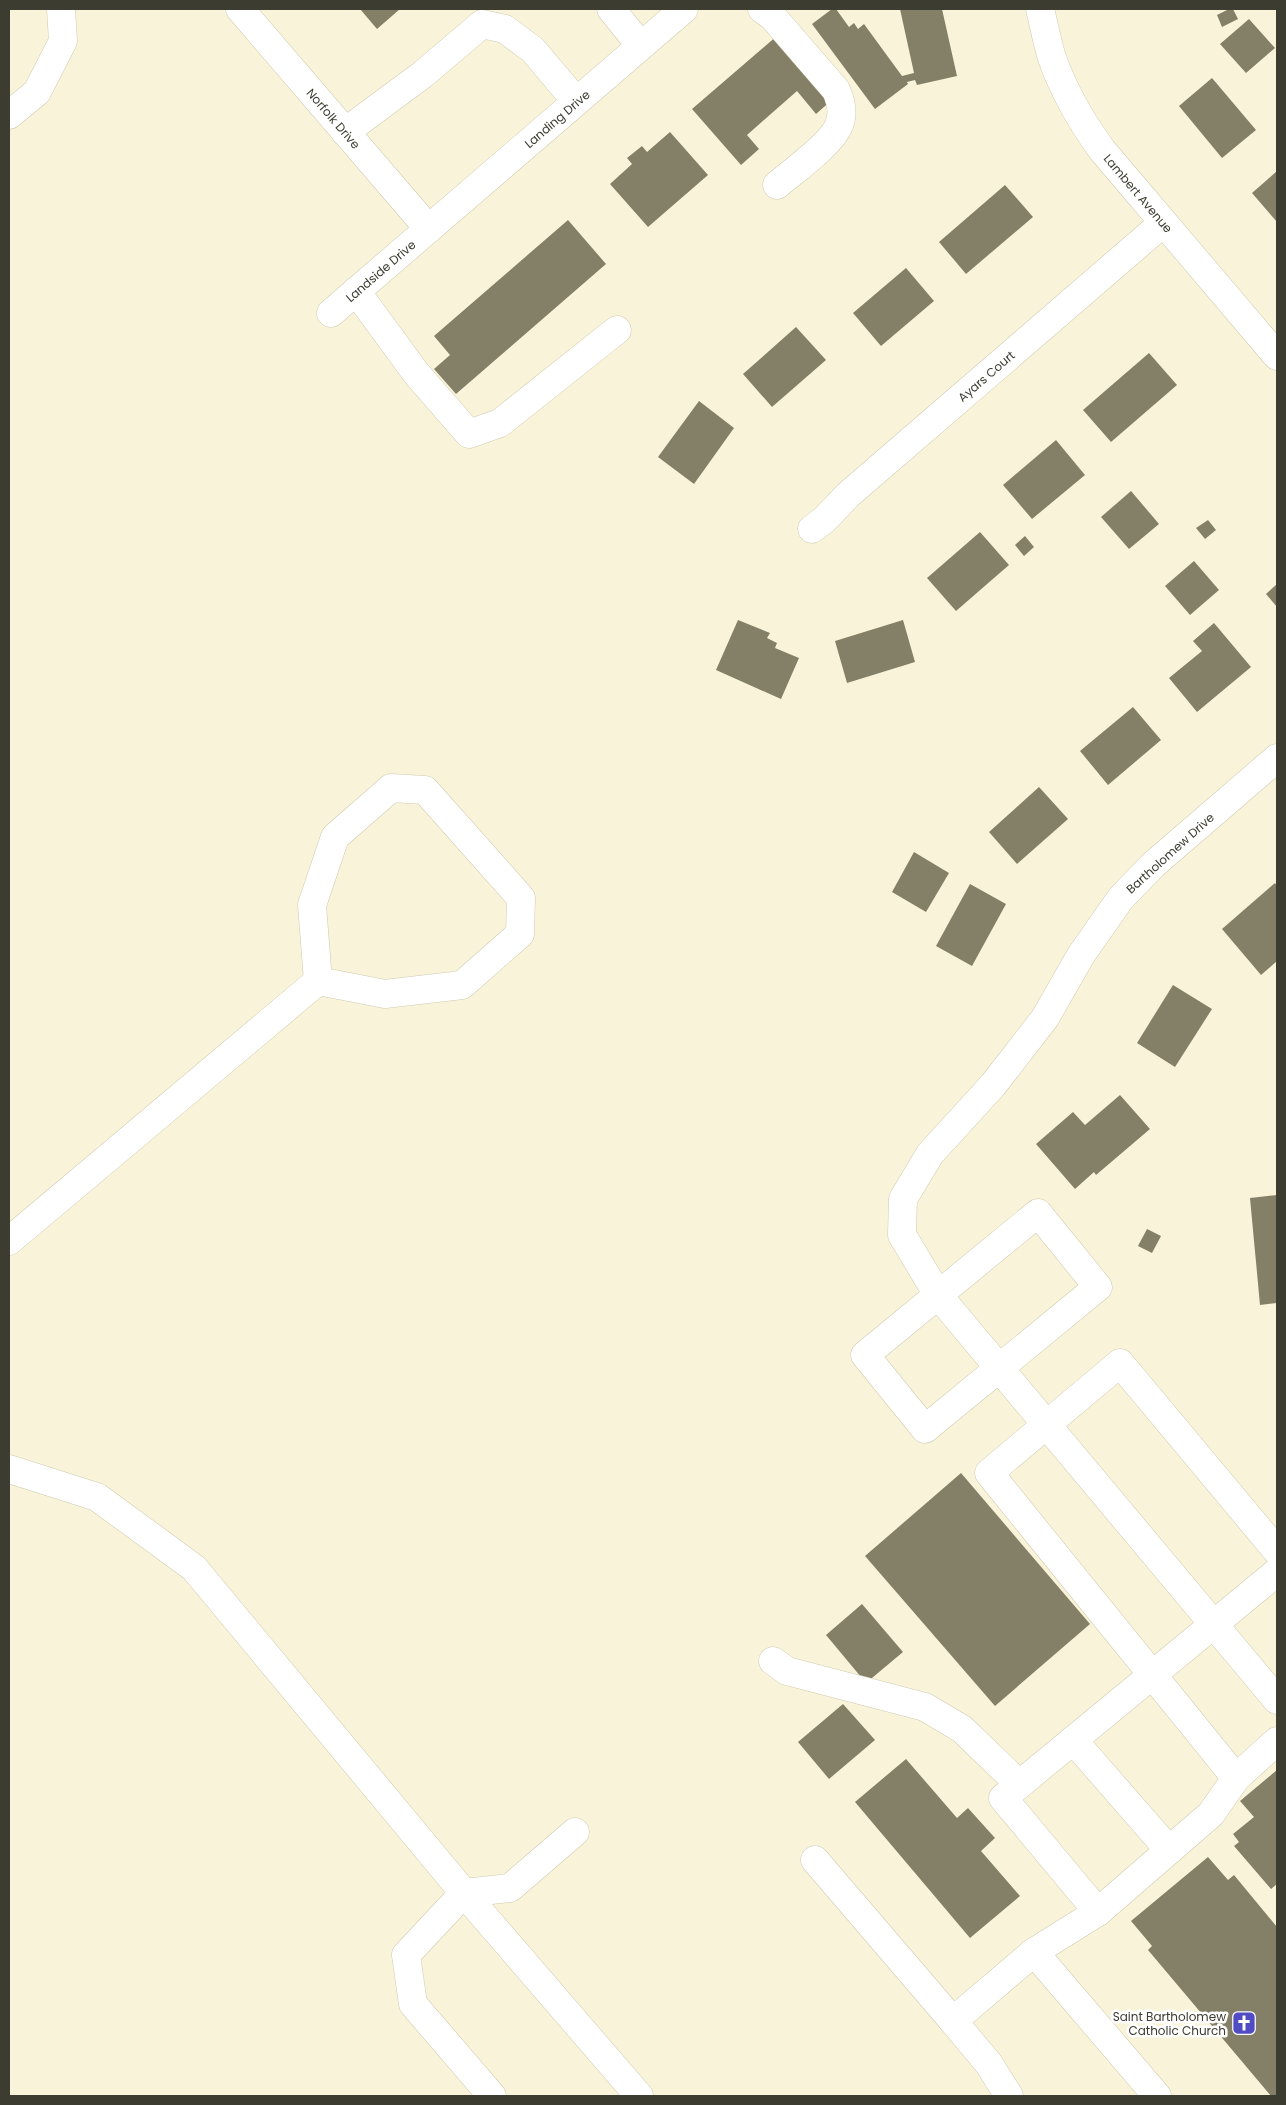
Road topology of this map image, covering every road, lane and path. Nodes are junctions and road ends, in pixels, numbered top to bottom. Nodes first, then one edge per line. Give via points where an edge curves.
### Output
1 (61, 9) edge
2 (240, 9) edge
3 (611, 9) edge
4 (684, 9) edge
5 (762, 9) edge
6 (1040, 9) edge
7 (640, 46) junction
8 (576, 101) junction
9 (9, 115) edge
10 (345, 132) junction
11 (777, 185) dead end
12 (1163, 224) junction
13 (428, 228) junction
14 (356, 291) junction
15 (331, 313) dead end
16 (617, 330) dead end
17 (1277, 356) edge
18 (812, 529) dead end
19 (1277, 758) edge
20 (318, 981) junction
21 (9, 1241) edge
22 (938, 1295) junction
23 (1000, 1368) junction
24 (1047, 1424) junction
25 (9, 1469) edge
26 (1277, 1551) edge
27 (1277, 1572) edge
28 (1214, 1623) junction
29 (773, 1661) dead end
30 (1151, 1676) junction
31 (1274, 1689) edge
32 (1073, 1740) junction
33 (1277, 1741) edge
34 (1236, 1778) junction
35 (1019, 1784) junction
36 (575, 1832) dead end
37 (1169, 1850) junction
38 (815, 1860) dead end
39 (464, 1893) junction
40 (1098, 1912) junction
41 (1034, 1952) junction
42 (954, 2021) junction
43 (492, 2096) edge
44 (639, 2096) edge
45 (1009, 2096) edge
46 (1156, 2096) edge

1 - 9 street via 63,41 37,92
2 - 10 street, Norfolk Drive
3 - 7 street
4 - 7 street, Landing Drive
5 - 11 street via 772,16 836,90 842,105 840,125 830,140
6 - 12 street, Lambert Avenue via 1052,56 1068,97 1084,125
7 - 8 street, Landing Drive
8 - 10 street via 533,50 505,29 482,24 422,75
8 - 13 street, Landing Drive
10 - 13 street, Norfolk Drive
12 - 17 street, Lambert Avenue
12 - 18 street, Ayars Court
13 - 14 street, Landside Drive
14 - 15 street, Landside Drive
14 - 16 street via 416,373 469,434 500,424
19 - 22 street, Bartholomew Drive via 1154,864 1121,898 1080,955 1045,1018 993,1085 930,1154 902,1199 902,1235
20 - 20 street via 312,905 335,837 391,788 425,790 521,898 520,934 462,985 385,994
20 - 21 street
22 - 23 street, Bartholomew Drive
22 - 23 street via 865,1355 925,1429
22 - 23 street via 1038,1213 1098,1287
23 - 24 street, Bartholomew Drive
24 - 26 street via 1120,1363
24 - 28 street, Bartholomew Drive
24 - 30 street via 989,1473
25 - 39 street via 97,1497 194,1568
27 - 28 street
28 - 30 street
28 - 31 street, Bartholomew Drive
29 - 35 street via 786,1671 924,1707 962,1729
30 - 32 street
30 - 34 street
32 - 35 street
32 - 37 street
33 - 34 street
34 - 37 street via 1211,1814
35 - 40 street via 1003,1798
36 - 39 street via 510,1888
37 - 40 street
38 - 42 street
39 - 43 street via 406,1955 413,2004
39 - 44 street
40 - 41 street
41 - 42 street
41 - 46 street
42 - 45 street via 989,2064

